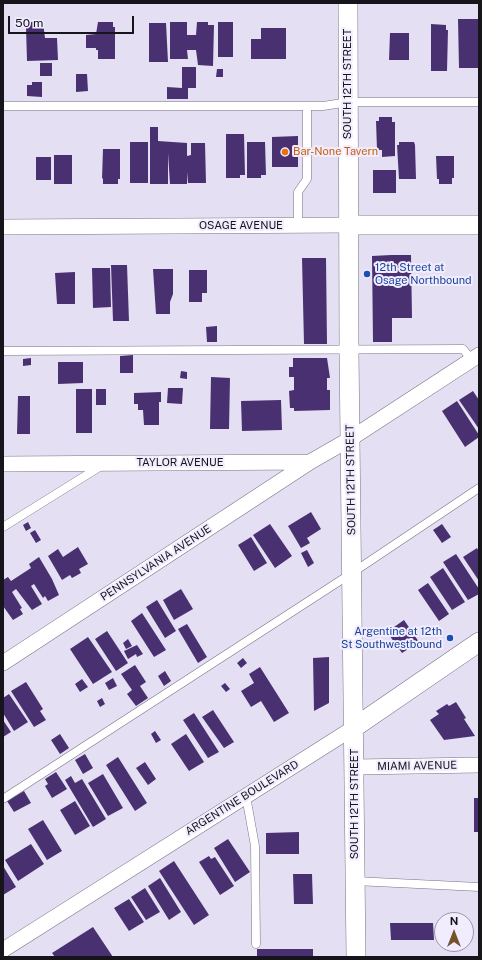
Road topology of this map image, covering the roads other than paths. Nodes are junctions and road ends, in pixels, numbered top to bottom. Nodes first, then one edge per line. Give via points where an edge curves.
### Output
1 (348, 3) edge
2 (348, 102) junction
3 (479, 102) edge
4 (3, 106) edge
5 (307, 106) junction
6 (349, 225) junction
7 (479, 225) edge
8 (298, 226) junction
9 (3, 227) edge
10 (3, 351) edge
11 (349, 351) junction
12 (476, 357) edge
13 (350, 439) junction
14 (310, 462) junction
15 (106, 463) junction
16 (3, 464) edge
17 (479, 488) edge
18 (3, 527) edge
19 (352, 573) junction
20 (479, 642) edge
21 (3, 663) edge
22 (355, 727) junction
23 (479, 765) edge
24 (355, 767) junction
25 (246, 796) junction
26 (3, 799) edge
27 (356, 881) junction
28 (479, 887) edge
29 (256, 944) dead end
30 (3, 950) edge
31 (356, 957) edge

1 - 2 street, SOUTH 12TH STREET
2 - 3 lane
2 - 5 lane
2 - 6 street, SOUTH 12TH STREET
4 - 5 lane
5 - 8 lane via 307,179 298,192
6 - 7 street, OSAGE AVENUE
6 - 8 street, OSAGE AVENUE
6 - 11 street, SOUTH 12TH STREET
8 - 9 street, OSAGE AVENUE
10 - 11 lane
11 - 12 lane via 463,349
11 - 13 street, SOUTH 12TH STREET
12 - 13 street
13 - 14 street, TAYLOR AVENUE
13 - 19 street, SOUTH 12TH STREET
14 - 15 street, TAYLOR AVENUE
14 - 21 street, PENNSYLVANIA AVENUE
15 - 16 street, TAYLOR AVENUE
15 - 18 lane
17 - 19 lane
19 - 22 street, SOUTH 12TH STREET
19 - 26 lane
20 - 22 street, ARGENTINE BOULEVARD
22 - 24 street, SOUTH 12TH STREET
22 - 25 street, ARGENTINE BOULEVARD
23 - 24 street, MIAMI AVENUE
24 - 27 street, SOUTH 12TH STREET
25 - 29 lane via 255,846
25 - 30 street, ARGENTINE BOULEVARD
27 - 28 lane
27 - 31 street, SOUTH 12TH STREET

